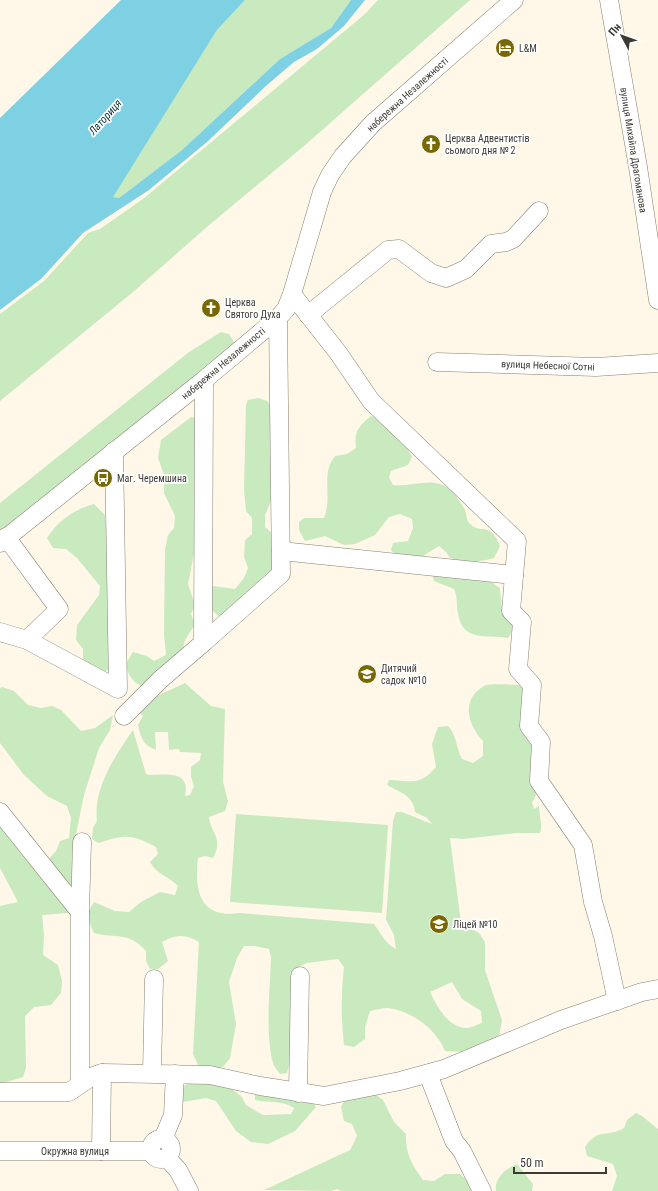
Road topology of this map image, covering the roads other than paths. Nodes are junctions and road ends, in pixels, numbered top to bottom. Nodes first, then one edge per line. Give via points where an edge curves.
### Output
1 (514, 0) edge
2 (609, 0) edge
3 (540, 211) dead end
4 (292, 294) junction
5 (658, 300) edge
6 (308, 315) junction
7 (278, 318) junction
8 (437, 362) dead end
9 (658, 363) edge
10 (204, 380) junction
11 (114, 451) junction
12 (3, 540) edge
13 (281, 551) junction
14 (514, 575) junction
15 (0, 632) edge
16 (27, 640) junction
17 (203, 643) junction
18 (124, 716) dead end
19 (0, 812) edge
20 (82, 842) dead end
21 (80, 912) junction
22 (300, 976) dead end
23 (154, 979) dead end
24 (658, 988) edge
25 (617, 1001) junction
26 (102, 1073) junction
27 (152, 1074) junction
28 (175, 1074) junction
29 (428, 1074) junction
30 (80, 1084) junction
31 (0, 1092) edge
32 (298, 1093) junction
33 (157, 1145) junction
34 (100, 1151) junction
35 (0, 1152) edge
36 (189, 1191) edge
37 (482, 1191) edge

1 - 4 street, набережна Незалежності via 373,123 343,156 322,192
2 - 5 street, вулиця Михайла Драгоманова
3 - 6 street via 513,239 491,244 466,269 446,278 431,273 399,249 388,250
4 - 6 street
4 - 7 street, набережна Незалежності
6 - 14 street via 371,401 517,541
7 - 10 street, набережна Незалежності
7 - 13 street
8 - 9 street, вулиця Небесної Сотні via 596,367
10 - 11 street, набережна Незалежності
10 - 17 street
11 - 12 street, набережна Незалежності
11 - 16 street via 118,689
12 - 16 street via 59,609
13 - 14 street
13 - 17 street via 281,574
14 - 25 street via 511,611 522,622 518,669 532,685 529,726 541,742 539,780 583,845 593,902
15 - 16 street
17 - 18 street via 161,679
19 - 21 street
20 - 21 street
21 - 30 street
22 - 32 street
23 - 27 street
24 - 25 street
25 - 29 street via 561,1020
26 - 27 street
26 - 30 street
26 - 34 street
27 - 28 street
28 - 32 street via 210,1075
28 - 33 street via 173,1115
29 - 32 street via 324,1096
29 - 37 street via 454,1141 462,1151
30 - 31 street via 69,1092
33 - 34 street, Окружна вулиця
33 - 36 street, Окружна вулиця via 156,1159 166,1158 178,1170
34 - 35 street, Окружна вулиця

